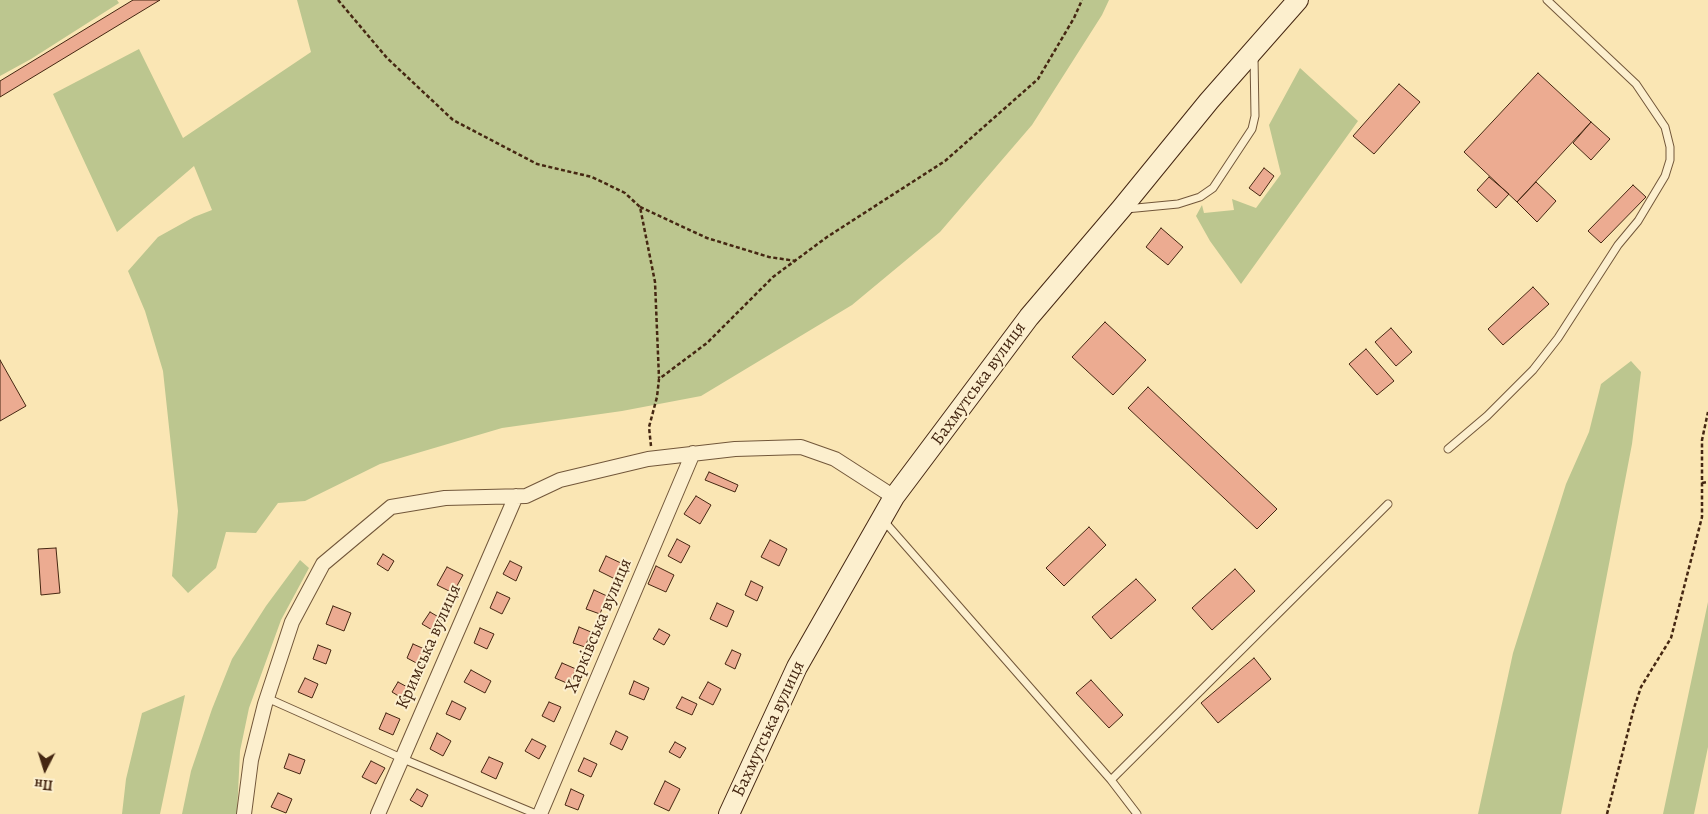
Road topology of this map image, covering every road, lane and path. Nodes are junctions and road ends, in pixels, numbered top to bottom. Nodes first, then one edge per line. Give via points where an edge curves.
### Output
1 (338, 0) edge
2 (1082, 0) edge
3 (1298, 0) edge
4 (1547, 0) edge
5 (1254, 50) junction
6 (640, 207) junction
7 (1121, 209) junction
8 (796, 260) junction
9 (659, 379) junction
10 (1708, 412) edge
11 (1448, 450) dead end
12 (693, 454) junction
13 (654, 458) junction
14 (1708, 482) edge
15 (1702, 483) junction
16 (516, 496) junction
17 (894, 497) junction
18 (1388, 504) dead end
19 (882, 518) junction
20 (267, 698) junction
21 (401, 758) junction
22 (1111, 780) junction
23 (244, 814) edge
24 (378, 814) edge
25 (536, 814) edge
26 (540, 814) edge
27 (729, 814) edge
28 (1137, 814) edge
29 (1607, 814) edge

1 - 6 path via 387,58 453,120 537,164 592,177 626,193
2 - 8 path via 1038,79 945,161
3 - 5 main road, Бахмутська вулиця
4 - 11 lane via 1636,84 1665,127 1670,160 1665,176 1638,221 1618,245 1558,338 1533,370
5 - 7 main road, Бахмутська вулиця
5 - 7 lane via 1255,116 1252,129 1213,188 1200,197 1178,204
6 - 8 path via 707,238 769,257
6 - 9 path via 655,282
7 - 17 main road, Бахмутська вулиця via 1028,317
8 - 9 path via 773,277 707,344
9 - 13 path via 649,427
10 - 15 path via 1702,440
12 - 13 street
12 - 17 street via 801,447 835,459
12 - 26 street, Харківська вулиця
13 - 16 street via 560,480 526,496
14 - 15 path
15 - 29 path via 1702,517 1671,638 1641,687
16 - 20 street via 445,498 391,507 323,564 292,622
16 - 21 street, Кримська вулиця
17 - 19 main road, Бахмутська вулиця
18 - 22 lane
19 - 22 lane
19 - 27 main road, Бахмутська вулиця via 797,667
20 - 21 lane
20 - 23 street via 250,760
21 - 24 street, Кримська вулиця
21 - 25 lane
22 - 28 lane

